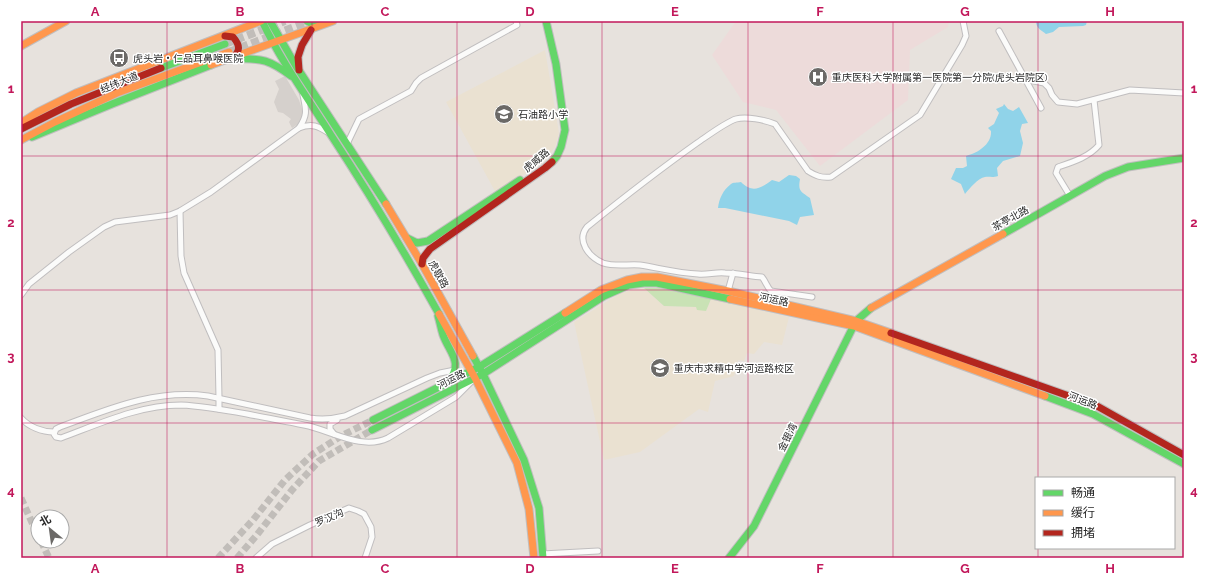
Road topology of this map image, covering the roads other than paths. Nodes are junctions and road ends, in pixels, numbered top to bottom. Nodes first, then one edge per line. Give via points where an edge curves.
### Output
1 (66, 21) edge
2 (246, 21) edge
3 (261, 21) edge
4 (270, 21) edge
5 (307, 21) edge
6 (333, 21) edge
7 (516, 21) edge
8 (542, 21) edge
9 (546, 21) edge
10 (963, 21) edge
11 (321, 26) junction
12 (238, 30) junction
13 (310, 30) junction
14 (999, 31) dead end
15 (224, 36) junction
16 (281, 41) junction
17 (225, 44) tunnel mouth
18 (273, 44) junction
19 (21, 46) edge
20 (229, 56) junction
21 (299, 71) junction
22 (294, 79) junction
23 (1024, 79) junction
24 (302, 90) junction
25 (1184, 93) edge
26 (1094, 100) junction
27 (1041, 108) dead end
28 (21, 123) edge
29 (299, 128) junction
30 (21, 129) edge
31 (331, 134) junction
32 (21, 141) edge
33 (347, 144) junction
34 (1184, 158) edge
35 (1070, 196) junction
36 (180, 211) junction
37 (407, 238) junction
38 (422, 264) junction
39 (733, 273) junction
40 (728, 292) junction
41 (21, 295) edge
42 (812, 297) dead end
43 (436, 308) junction
44 (855, 324) junction
45 (455, 370) junction
46 (481, 371) junction
47 (474, 374) junction
48 (446, 384) junction
49 (219, 398) junction
50 (219, 409) junction
51 (345, 416) junction
52 (21, 418) edge
53 (373, 420) tunnel mouth
54 (372, 430) tunnel mouth
55 (54, 432) junction
56 (334, 434) junction
57 (1184, 455) edge
58 (1184, 464) edge
59 (598, 551) dead end
60 (542, 556) edge
61 (256, 558) edge
62 (365, 558) edge
63 (534, 558) edge
64 (729, 558) edge

1 - 19 main road
2 - 12 main road
3 - 12 main road
3 - 18 main road, 虎歇路
4 - 16 main road, 虎歇路
5 - 11 main road
6 - 11 main road, 经纬大道
7 - 33 street via 517,25 421,78 411,91 359,119
8 - 37 main road, 虎威路 via 553,69 561,131 554,153 543,164 437,236 421,243
9 - 38 main road, 虎威路 via 556,64 565,130 558,155 545,168 430,249
10 - 39 street via 966,36 962,45 920,115 831,177 815,176 808,171 775,124 761,120 734,119 658,170 583,232 585,247 590,254 604,263 639,265 698,274
11 - 13 main road, 经纬大道
12 - 15 main road
13 - 16 main road, 经纬大道
13 - 21 main road via 298,57
14 - 23 street
15 - 20 main road via 233,37 238,42 239,50 236,55
15 - 28 main road via 76,93
16 - 18 main road, 经纬大道
16 - 21 main road, 虎歇路
17 - 30 main road, 经纬大道 via 98,92
18 - 20 main road, 经纬大道
18 - 22 main road, 虎歇路
20 - 22 main road via 274,63
20 - 32 main road, 经纬大道 via 117,93
21 - 33 main road, 虎歇路
22 - 24 main road, 虎歇路
23 - 26 street via 1044,83 1058,102 1077,104
23 - 27 street
24 - 29 street via 306,110 305,119
24 - 31 main road, 虎歇路
25 - 26 street via 1130,90
26 - 35 street via 1099,145 1094,151 1058,167 1056,172
29 - 31 street via 314,125
29 - 36 street via 211,192
31 - 43 main road, 虎歇路
33 - 37 main road, 虎歇路
34 - 35 main road, 茶亭北路 via 1128,167 1105,176
35 - 44 main road, 茶亭北路 via 868,310
36 - 41 street via 170,215 115,222 104,227 29,284
36 - 49 street via 181,264 218,350
37 - 38 main road, 虎歇路
38 - 46 main road, 虎歇路
39 - 40 street
39 - 42 street via 762,277 771,291
40 - 44 main road, 河运路
40 - 46 main road, 河运路 via 657,277 627,280 601,290
43 - 45 main road via 441,329 456,361
43 - 47 main road, 虎歇路
44 - 46 main road, 河运路 via 644,282 629,285 604,296
44 - 57 main road, 河运路 via 1097,406
44 - 58 main road, 河运路 via 1093,414
44 - 64 main road, 金银湾 via 754,526
45 - 48 main road
45 - 51 street via 427,378
46 - 47 main road, 河运路
46 - 60 main road, 虎歇路 via 526,466 538,508
47 - 48 main road, 河运路
47 - 54 main road, 河运路
47 - 56 street via 456,397 381,442 368,443
47 - 63 main road, 虎歇路 via 517,463 529,509
48 - 53 main road, 河运路
49 - 50 street
49 - 51 street via 318,419
49 - 55 street via 170,395 145,399 114,407 60,427
50 - 55 street via 169,406 146,409 61,438 54,436
50 - 56 street via 306,425
51 - 56 street via 330,424
52 - 55 street via 43,431
59 - 60 street
61 - 62 street, 罗汉沟 via 272,544 349,508 364,514 371,527 372,537

